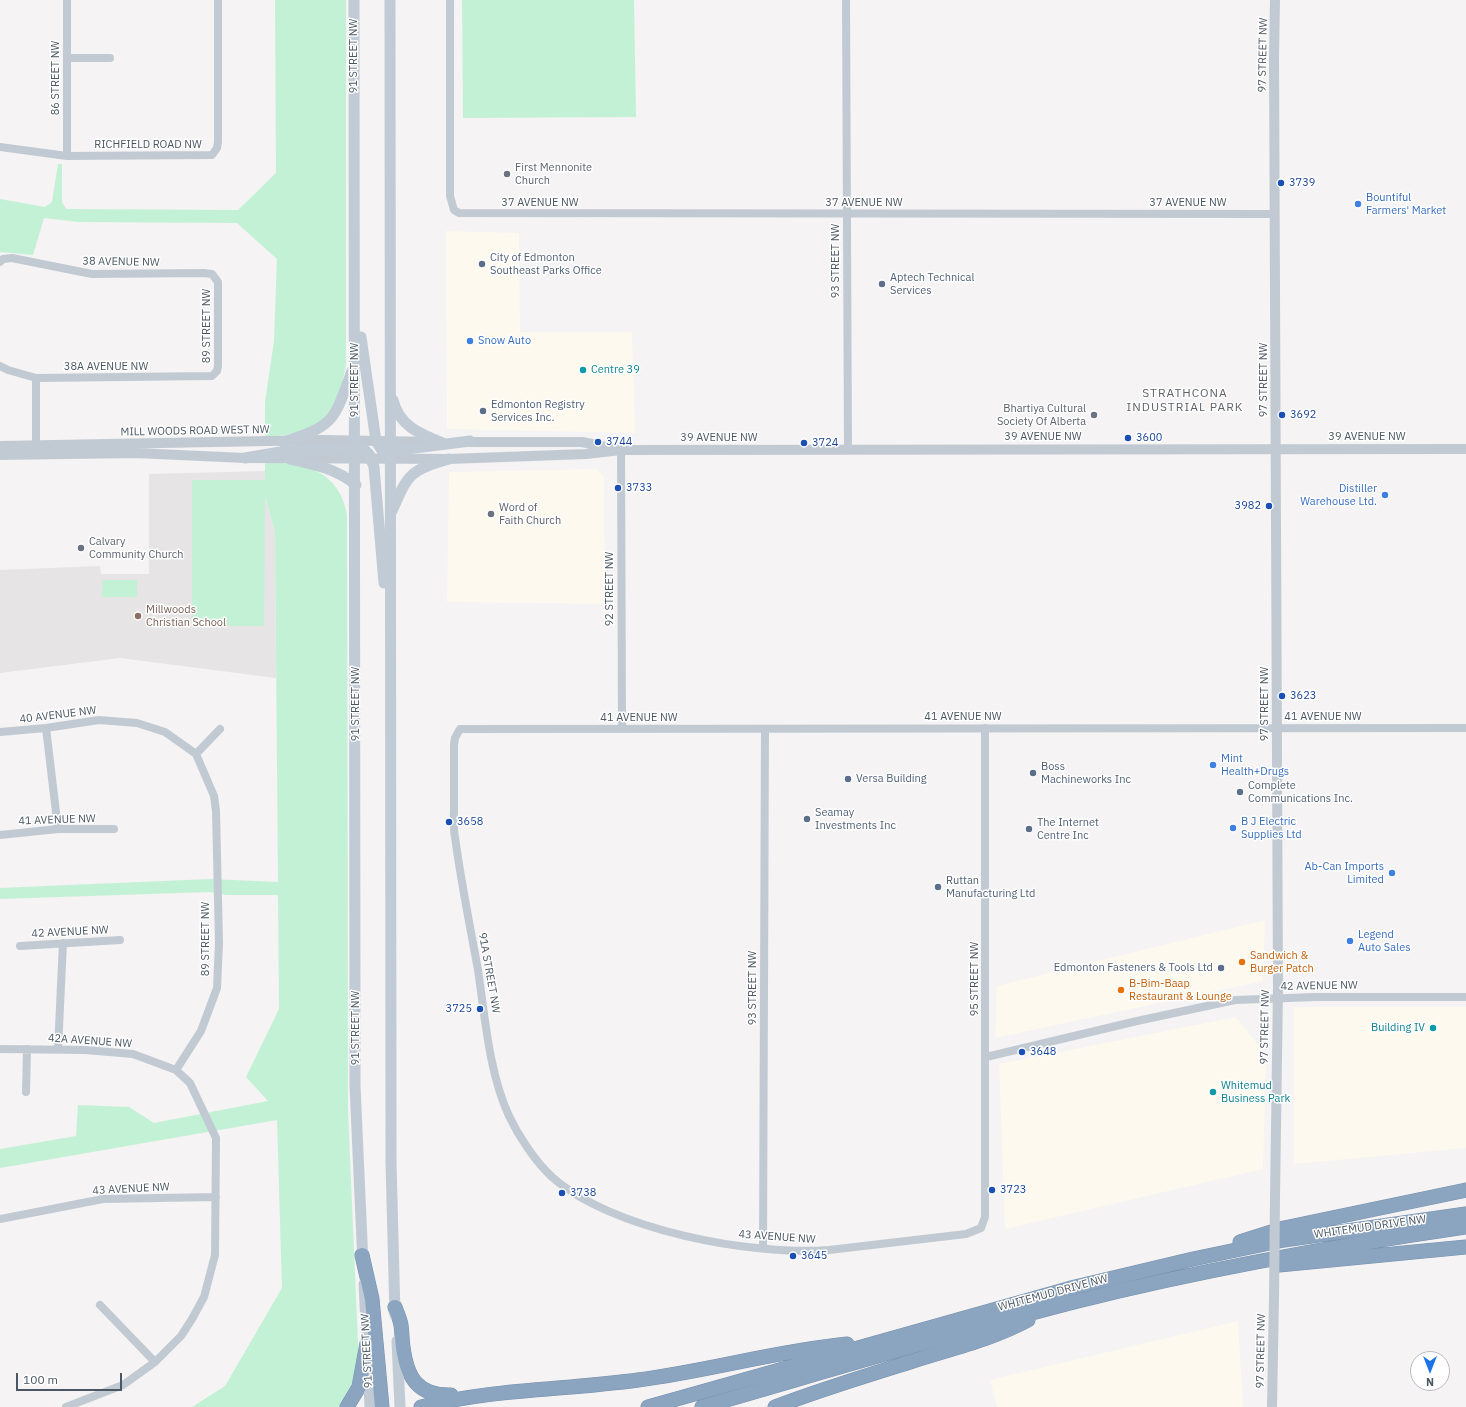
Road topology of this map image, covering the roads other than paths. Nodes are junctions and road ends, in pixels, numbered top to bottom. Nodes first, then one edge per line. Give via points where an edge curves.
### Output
1 (67, 0) edge
2 (218, 0) edge
3 (354, 0) edge
4 (390, 0) edge
5 (450, 0) edge
6 (846, 0) edge
7 (1276, 0) edge
8 (68, 58) junction
9 (110, 58) dead end
10 (0, 148) edge
11 (67, 156) junction
12 (846, 214) junction
13 (1274, 214) junction
14 (2, 261) edge
15 (215, 277) joint
16 (354, 277) junction
17 (355, 363) junction
18 (0, 366) edge
19 (214, 374) joint
20 (36, 378) junction
21 (390, 385) junction
22 (390, 440) junction
23 (283, 442) junction
24 (470, 442) junction
25 (443, 443) junction
26 (0, 446) edge
27 (1276, 449) junction
28 (1466, 449) edge
29 (383, 450) junction
30 (621, 450) junction
31 (848, 450) junction
32 (36, 451) junction
33 (361, 451) junction
34 (0, 455) edge
35 (245, 458) junction
36 (290, 458) junction
37 (449, 460) junction
38 (356, 485) junction
39 (390, 515) junction
40 (390, 656) junction
41 (46, 728) junction
42 (220, 728) dead end
43 (765, 728) junction
44 (985, 728) junction
45 (1276, 728) junction
46 (1466, 728) edge
47 (460, 729) joint
48 (622, 729) junction
49 (0, 732) edge
50 (196, 754) junction
51 (58, 829) junction
52 (114, 830) dead end
53 (0, 835) edge
54 (120, 940) dead end
55 (63, 943) junction
56 (20, 946) dead end
57 (1278, 997) junction
58 (1466, 997) edge
59 (0, 1049) edge
60 (27, 1049) junction
61 (58, 1049) junction
62 (986, 1058) junction
63 (176, 1070) junction
64 (26, 1092) dead end
65 (1466, 1190) edge
66 (577, 1195) joint
67 (216, 1197) junction
68 (1466, 1214) edge
69 (0, 1219) edge
70 (1466, 1227) edge
71 (981, 1228) joint
72 (1466, 1247) edge
73 (764, 1248) junction
74 (362, 1255) junction
75 (1193, 1259) junction
76 (1234, 1265) junction
77 (100, 1305) dead end
78 (395, 1307) junction
79 (1049, 1309) junction
80 (881, 1341) junction
81 (367, 1343) junction
82 (155, 1362) junction
83 (482, 1396) junction
84 (66, 1407) edge
85 (347, 1407) edge
86 (370, 1407) edge
87 (382, 1407) edge
88 (400, 1407) edge
89 (421, 1407) edge
90 (648, 1407) edge
91 (702, 1407) edge
92 (775, 1407) edge
93 (1272, 1407) edge

1 - 8 street, 86 STREET NW
2 - 11 street, RICHFIELD ROAD NW via 218,142 215,152 208,156
3 - 16 main road, 91 STREET NW
4 - 21 main road
5 - 12 street, 37 AVENUE NW via 450,196 454,210 465,214
6 - 12 street, 93 STREET NW
7 - 13 street, 97 STREET NW
8 - 9 street
8 - 11 street, 86 STREET NW
10 - 11 street, RICHFIELD ROAD NW
12 - 13 street, 37 AVENUE NW
12 - 31 street, 93 STREET NW
13 - 27 street, 97 STREET NW
14 - 15 street, 38 AVENUE NW via 23,260 92,274 204,273
15 - 19 street, 89 STREET NW via 218,282 218,366
16 - 17 main road, 91 STREET NW
16 - 29 main road via 361,338
17 - 23 main road via 342,401 332,418 310,434
17 - 33 main road, 91 STREET NW
18 - 20 street, 38A AVENUE NW
19 - 20 street, 38A AVENUE NW via 208,377
20 - 32 street
21 - 22 main road
21 - 25 main road via 394,404 403,422
22 - 25 street, 39 AVENUE NW
22 - 29 main road
23 - 32 street, MILL WOODS ROAD WEST NW
23 - 33 street, MILL WOODS ROAD WEST NW
24 - 25 street, 39 AVENUE NW
24 - 29 main road
24 - 30 street, 39 AVENUE NW via 582,442
26 - 32 street, MILL WOODS ROAD WEST NW
27 - 28 street, 39 AVENUE NW
27 - 31 street, 39 AVENUE NW
27 - 45 street, 97 STREET NW
29 - 33 main road
29 - 33 street, MILL WOODS ROAD WEST NW
29 - 37 street, 39 AVENUE NW
29 - 39 main road
30 - 31 street, 39 AVENUE NW
30 - 37 street, 39 AVENUE NW
30 - 48 street, 92 STREET NW
32 - 34 street, MILL WOODS ROAD WEST NW
32 - 35 street, MILL WOODS ROAD WEST NW
33 - 35 main road via 286,451
33 - 36 street, MILL WOODS ROAD WEST NW
33 - 38 main road, 91 STREET NW
33 - 40 main road via 374,466
35 - 36 street, MILL WOODS ROAD WEST NW
36 - 38 main road via 330,469
37 - 39 main road via 411,474
38 - 74 main road, 91 STREET NW via 356,1086
39 - 40 main road
40 - 78 main road via 391,1162
41 - 49 street, 40 AVENUE NW
41 - 50 street, 40 AVENUE NW via 99,720 137,723 165,732
41 - 51 street
42 - 50 street
43 - 44 street, 41 AVENUE NW
43 - 48 street, 41 AVENUE NW
43 - 73 street, 93 STREET NW
44 - 45 street, 41 AVENUE NW
44 - 62 street, 95 STREET NW
45 - 46 street, 41 AVENUE NW
45 - 57 street, 97 STREET NW
47 - 48 street, 41 AVENUE NW
47 - 66 street, 91A STREET NW via 454,738 454,836 495,1076 509,1116 526,1146 551,1176
50 - 63 street, 89 STREET NW via 214,796 216,811 220,943 217,988 201,1031
51 - 52 street, 41 AVENUE NW
51 - 53 street, 41 AVENUE NW
54 - 55 street, 42 AVENUE NW
55 - 56 street, 42 AVENUE NW
55 - 61 street
57 - 58 street, 42 AVENUE NW
57 - 62 street, 42 AVENUE NW via 1215,1003
57 - 93 street, 97 STREET NW, bridge
59 - 60 street, 42A AVENUE NW
60 - 61 street, 42A AVENUE NW
60 - 64 street
61 - 63 street, 42A AVENUE NW via 133,1054
62 - 71 street, 95 STREET NW via 986,1217
63 - 67 street via 190,1083 216,1138
65 - 75 highway via 1265,1233
66 - 73 street, 43 AVENUE NW via 610,1212 663,1230 710,1241
67 - 69 street, 43 AVENUE NW via 103,1200
67 - 82 street via 215,1255 204,1297 181,1336
68 - 75 highway, WHITEMUD DRIVE NW via 1299,1238
70 - 76 highway, WHITEMUD DRIVE NW
71 - 73 street, 43 AVENUE NW via 966,1234 829,1250
72 - 76 highway via 1279,1265
74 - 81 main road, 91 STREET NW
74 - 87 highway via 372,1298
75 - 80 highway, WHITEMUD DRIVE NW via 1075,1287
76 - 79 highway, WHITEMUD DRIVE NW
77 - 82 street
78 - 83 highway via 401,1325 406,1364 418,1386 436,1395
78 - 88 main road
79 - 91 highway, WHITEMUD DRIVE NW
79 - 92 highway via 1009,1330
80 - 83 highway via 813,1347 713,1368 638,1380
80 - 90 highway, WHITEMUD DRIVE NW
81 - 85 highway via 359,1387
81 - 86 main road, 91 STREET NW
82 - 84 street via 123,1385
83 - 89 highway

